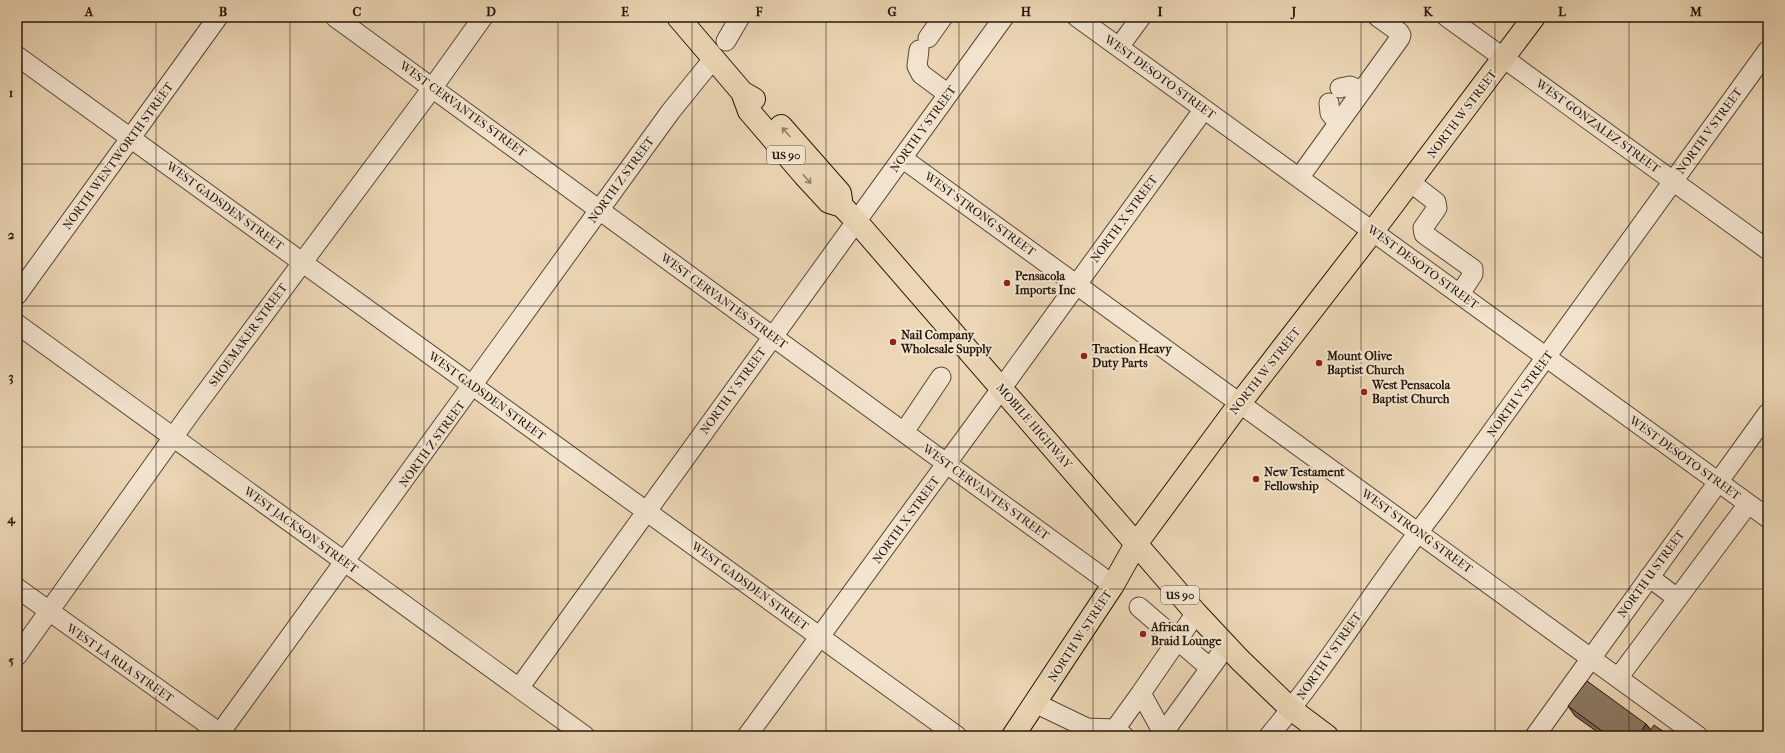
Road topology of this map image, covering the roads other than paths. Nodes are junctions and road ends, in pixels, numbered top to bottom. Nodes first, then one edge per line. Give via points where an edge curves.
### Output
1 (218, 17) edge
2 (335, 17) edge
3 (483, 17) edge
4 (678, 17) edge
5 (740, 17) edge
6 (943, 17) edge
7 (1004, 17) edge
8 (1077, 17) edge
9 (1141, 17) edge
10 (1378, 17) edge
11 (1447, 17) edge
12 (1534, 17) edge
13 (1119, 47) junction
14 (720, 50) junction
15 (1768, 50) edge
16 (17, 56) edge
17 (1504, 58) junction
18 (433, 87) junction
19 (1340, 88) dead end
20 (1361, 92) junction
21 (948, 94) junction
22 (1329, 103) dead end
23 (1204, 109) junction
24 (1338, 123) junction
25 (131, 138) junction
26 (902, 158) junction
27 (1299, 178) junction
28 (1673, 181) junction
29 (1410, 182) junction
30 (599, 209) junction
31 (849, 214) junction
32 (1373, 232) junction
33 (1768, 250) edge
34 (302, 262) junction
35 (1076, 284) junction
36 (1460, 294) junction
37 (17, 295) edge
38 (17, 324) edge
39 (772, 336) junction
40 (1547, 357) junction
41 (942, 377) dead end
42 (473, 386) junction
43 (1001, 389) junction
44 (1240, 403) junction
45 (1768, 413) edge
46 (904, 432) junction
47 (174, 438) junction
48 (947, 463) junction
49 (1718, 482) junction
50 (1748, 504) junction
51 (647, 511) junction
52 (1768, 518) edge
53 (1418, 532) junction
54 (1136, 544) junction
55 (345, 563) junction
56 (1649, 577) junction
57 (1113, 585) junction
58 (17, 588) edge
59 (1677, 598) junction
60 (1139, 607) dead end
61 (49, 611) junction
62 (1196, 613) junction
63 (820, 638) junction
64 (1177, 640) junction
65 (1227, 645) junction
66 (17, 656) edge
67 (1590, 658) junction
68 (1210, 668) junction
69 (1618, 678) junction
70 (519, 688) junction
71 (1141, 693) junction
72 (1035, 703) junction
73 (1291, 709) junction
74 (1120, 732) edge
75 (222, 735) edge
76 (1162, 735) edge
77 (585, 736) edge
78 (747, 736) edge
79 (957, 736) edge
80 (1013, 736) edge
81 (1269, 736) edge
82 (1328, 736) edge
83 (1535, 736) edge
84 (1698, 736) edge

1 - 25 street, NORTH WENTWORTH STREET
2 - 18 street, WEST CERVANTES STREET
3 - 18 street, SHOEMAKER STREET
4 - 14 main road, MOBILE HIGHWAY / US 90
5 - 14 street, NORTH Z STREET
6 - 21 street via 924,44 918,66 921,74
7 - 21 street, NORTH Y STREET
8 - 13 street, WEST DESOTO STREET
9 - 13 street
10 - 20 street via 1401,35
11 - 17 street, WEST GONZALEZ STREET
12 - 17 main road, NORTH W STREET
13 - 23 street, WEST DESOTO STREET
14 - 30 street, NORTH Z STREET via 671,111
14 - 31 main road, MOBILE HIGHWAY / US 90 via 742,92 760,103 816,165 840,193
15 - 28 street, NORTH V STREET
16 - 25 street, WEST GADSDEN STREET
17 - 28 street, WEST GONZALEZ STREET
17 - 29 main road, NORTH W STREET
18 - 30 street, WEST CERVANTES STREET
18 - 34 street, SHOEMAKER STREET
19 - 20 street via 1350,86
20 - 24 street
21 - 26 street, NORTH Y STREET
22 - 24 street via 1330,113
23 - 27 street, WEST DESOTO STREET
23 - 35 street, NORTH X STREET
24 - 27 street
25 - 34 street, WEST GADSDEN STREET
25 - 37 street, NORTH WENTWORTH STREET
26 - 31 street, NORTH Y STREET
26 - 35 street, WEST STRONG STREET
27 - 32 street, WEST DESOTO STREET
28 - 33 street, WEST GONZALEZ STREET
28 - 40 street, NORTH V STREET
29 - 32 main road, NORTH W STREET
29 - 36 street via 1436,202 1437,208 1423,228 1424,234 1473,269 1473,274
30 - 39 street, WEST CERVANTES STREET
30 - 42 street, NORTH Z STREET
31 - 39 street, NORTH Y STREET
31 - 43 main road, MOBILE HIGHWAY / US 90
32 - 36 street, WEST DESOTO STREET
32 - 44 main road, NORTH W STREET
34 - 42 street, WEST GADSDEN STREET
34 - 47 street, SHOEMAKER STREET
35 - 43 street, NORTH X STREET
35 - 44 street, WEST STRONG STREET
36 - 40 street, WEST DESOTO STREET
38 - 47 street, WEST JACKSON STREET
39 - 46 street, WEST CERVANTES STREET
39 - 51 street, NORTH Y STREET
40 - 49 street, WEST DESOTO STREET
40 - 53 street, NORTH V STREET
41 - 46 street
42 - 51 street, WEST GADSDEN STREET
42 - 55 street, NORTH Z STREET
43 - 48 street, NORTH X STREET
43 - 54 main road, MOBILE HIGHWAY / US 90
44 - 53 street, WEST STRONG STREET
44 - 54 main road, NORTH W STREET
45 - 49 street, NORTH U STREET
46 - 48 street, WEST CERVANTES STREET
47 - 55 street, WEST JACKSON STREET
47 - 61 street, SHOEMAKER STREET
48 - 57 street, WEST CERVANTES STREET
48 - 63 street, NORTH X STREET
49 - 50 street, WEST DESOTO STREET
49 - 56 street, NORTH U STREET
50 - 52 street, WEST DESOTO STREET
50 - 59 street
51 - 63 street, WEST GADSDEN STREET
51 - 70 street, NORTH Y STREET
53 - 67 street, WEST STRONG STREET
53 - 73 street, NORTH V STREET
54 - 57 main road, NORTH W STREET
54 - 62 main road, MOBILE HIGHWAY / US 90
55 - 70 street, WEST JACKSON STREET
55 - 75 street, NORTH Z STREET
56 - 59 street
56 - 67 street, NORTH U STREET
57 - 72 main road, NORTH W STREET
58 - 61 street, WEST LA RUA STREET
59 - 69 street
60 - 64 street
61 - 66 street, SHOEMAKER STREET
61 - 75 street, WEST LA RUA STREET
62 - 64 street
62 - 65 main road, MOBILE HIGHWAY / US 90
63 - 78 street, NORTH X STREET
63 - 79 street, WEST GADSDEN STREET
64 - 68 street
64 - 71 street
65 - 68 street
65 - 73 main road, US 90
67 - 69 street, WEST STRONG STREET
67 - 83 street, NORTH U STREET
68 - 76 street
69 - 84 street, WEST STRONG STREET
70 - 77 street, WEST JACKSON STREET
71 - 74 street
71 - 76 street
72 - 74 street via 1087,728
72 - 80 main road, NORTH W STREET
73 - 81 street, NORTH V STREET
73 - 82 main road, US 90

